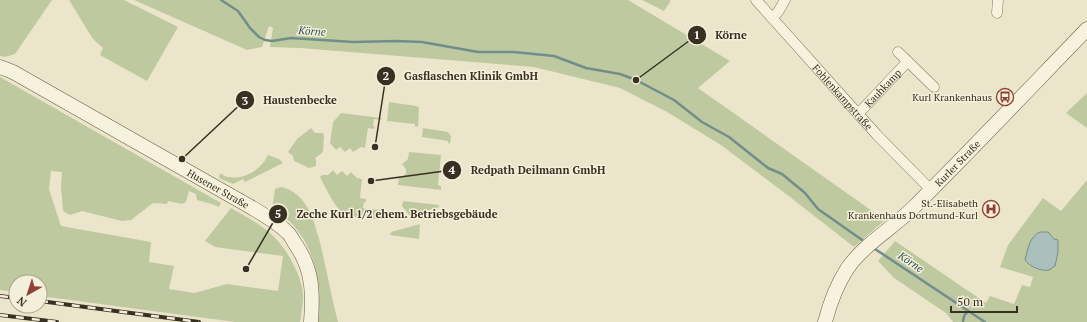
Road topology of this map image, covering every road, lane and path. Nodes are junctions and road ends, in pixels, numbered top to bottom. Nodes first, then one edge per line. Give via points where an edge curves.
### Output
1 (756, 0) edge
2 (785, 0) edge
3 (998, 0) edge
4 (997, 13) dead end
5 (772, 18) junction
6 (1087, 29) edge
7 (898, 52) dead end
8 (907, 62) junction
9 (0, 67) edge
10 (934, 88) dead end
11 (858, 114) junction
12 (931, 190) junction
13 (311, 322) edge
14 (825, 322) edge

1 - 5 street, Fohlenkampstraße
2 - 5 street
3 - 4 street
5 - 11 street, Fohlenkampstraße
6 - 12 street, Kurler Straße
7 - 8 street, Kauhkamp
8 - 10 street, Kauhkamp
8 - 11 street, Kauhkamp
9 - 13 street, Husener Straße via 249,206 288,233 302,254 310,275 313,297
11 - 12 street, Fohlenkampstraße
12 - 14 street, Kurler Straße via 861,253 848,268 831,301

